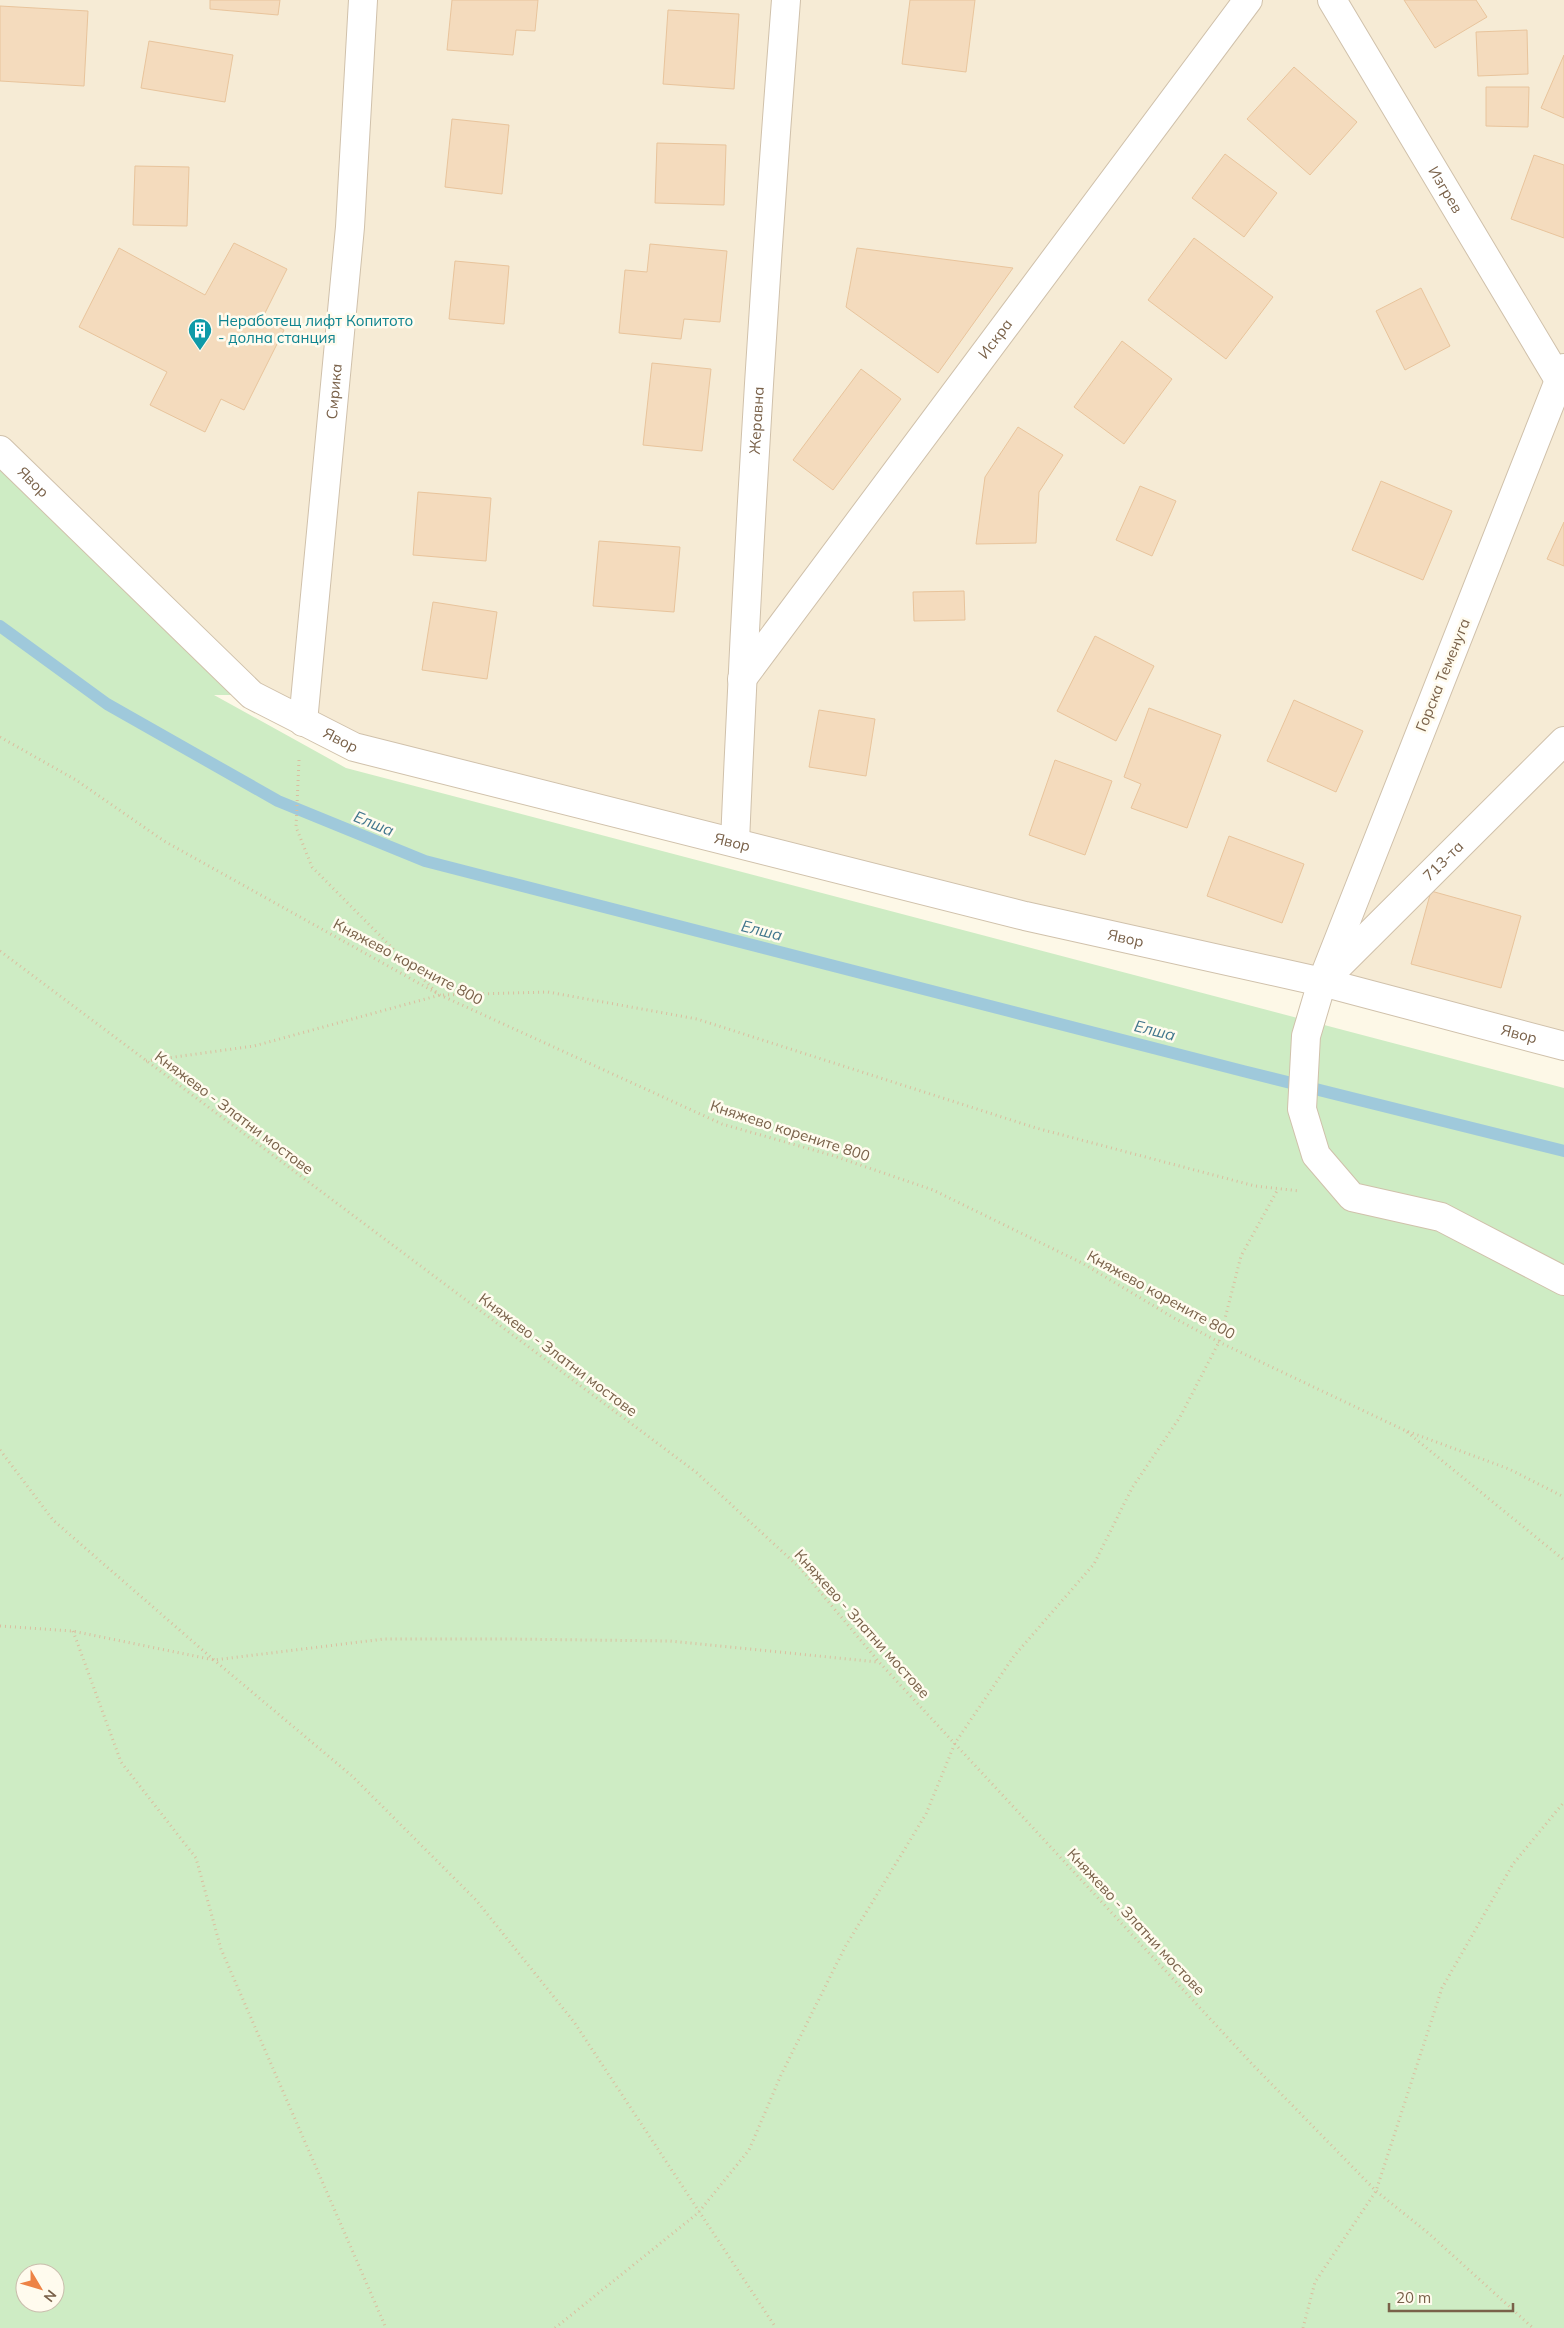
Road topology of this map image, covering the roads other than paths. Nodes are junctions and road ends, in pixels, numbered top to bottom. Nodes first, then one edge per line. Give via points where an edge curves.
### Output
1 (363, 0) edge
2 (786, 0) edge
3 (1248, 0) edge
4 (1332, 0) edge
5 (1562, 374) edge
6 (0, 450) edge
7 (742, 679) junction
8 (303, 722) junction
9 (1564, 741) edge
10 (735, 842) junction
11 (1322, 982) junction
12 (1564, 1046) edge
13 (1564, 1282) edge

1 - 8 street, Смрика via 350,227
2 - 7 street, Жеравна via 771,189
3 - 7 street, Искра
4 - 5 street, Изгрев
5 - 11 street, Горска Теменуга
6 - 8 street, Явор via 252,695
7 - 10 street, Жеравна
8 - 10 street, Явор via 354,746
9 - 11 street, 713-та
10 - 11 street, Явор via 1025,916
11 - 12 street, Явор
11 - 13 street, Горска Теменуга via 1306,1036 1302,1109 1316,1155 1352,1198 1441,1217

